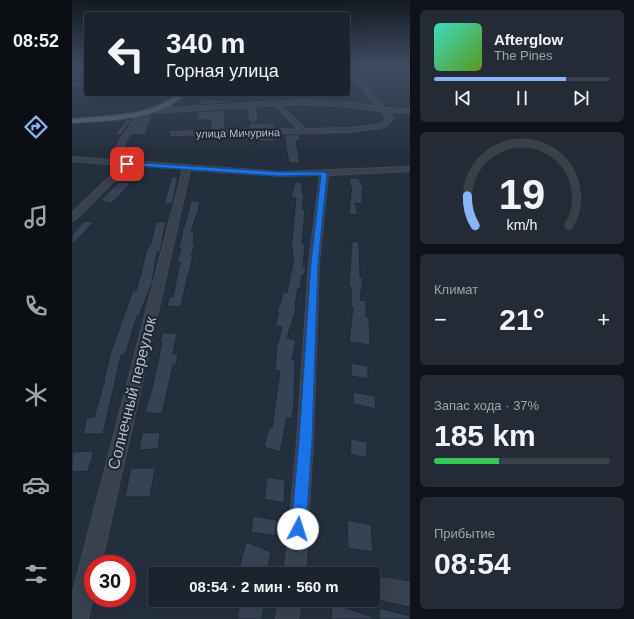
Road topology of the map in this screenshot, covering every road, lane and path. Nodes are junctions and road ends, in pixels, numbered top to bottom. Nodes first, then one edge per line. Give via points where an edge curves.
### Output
1 (371, 95) edge
2 (179, 96) edge
3 (376, 100) junction
4 (302, 102) junction
5 (277, 104) junction
6 (252, 105) junction
7 (383, 110) junction
8 (152, 111) junction
9 (410, 111) edge
10 (140, 113) junction
11 (253, 119) dead end
12 (72, 121) edge
13 (303, 131) junction
14 (173, 133) dead end
15 (72, 159) edge
16 (114, 163) junction
17 (127, 164) junction
18 (187, 168) junction
19 (410, 169) edge
20 (324, 174) junction
21 (72, 218) edge
22 (297, 567) edge
23 (380, 588) edge
24 (410, 594) edge
25 (289, 607) edge
26 (78, 619) edge
27 (287, 619) edge

1 - 3 street
2 - 8 main road via 171,104
3 - 4 street via 331,99
3 - 7 street
4 - 5 street
4 - 7 street via 344,104
5 - 6 street
5 - 13 street, улица Мичурина via 282,113
6 - 8 street
6 - 11 street
7 - 9 street
7 - 13 street, улица Мичурина via 390,119 382,126
8 - 10 main road
10 - 12 main road
10 - 16 street via 124,138
13 - 14 street, улица Мичурина
15 - 16 street
16 - 17 street
17 - 18 street
17 - 21 street
18 - 20 street
18 - 26 street, Солнечный переулок
19 - 20 street
20 - 22 street via 314,263
23 - 24 street
25 - 27 street

